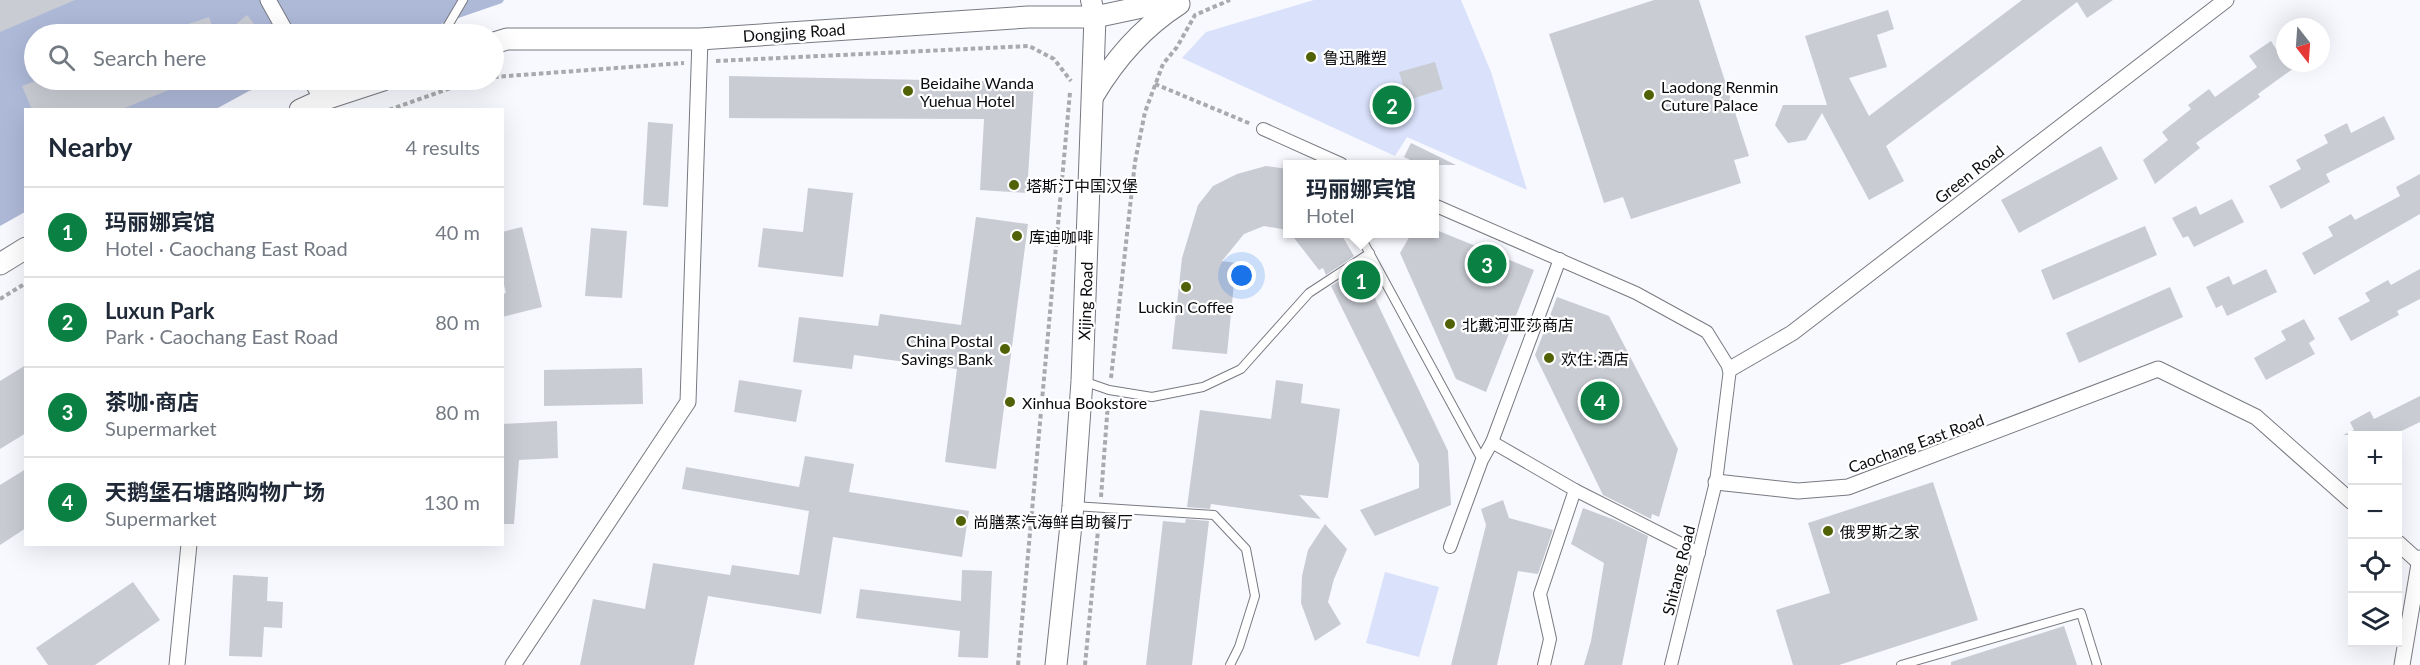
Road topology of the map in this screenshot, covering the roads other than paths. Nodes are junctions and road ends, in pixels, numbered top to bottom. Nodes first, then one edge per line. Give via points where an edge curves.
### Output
1 (268, 0) edge
2 (463, 0) edge
3 (1175, 0) edge
4 (1185, 0) edge
5 (2226, 0) edge
6 (1093, 8) edge
7 (281, 24) edge
8 (449, 24) edge
9 (700, 39) junction
10 (504, 40) edge
11 (316, 90) edge
12 (353, 90) edge
13 (1092, 97) junction
14 (322, 100) junction
15 (304, 108) edge
16 (1263, 129) road end
17 (1314, 153) junction
18 (1318, 160) edge
19 (1330, 160) edge
20 (1439, 207) edge
21 (1361, 238) edge
22 (24, 249) edge
23 (1370, 253) junction
24 (1560, 259) junction
25 (0, 264) edge
26 (1730, 369) junction
27 (1082, 381) junction
28 (1492, 442) junction
29 (1482, 460) junction
30 (1716, 482) junction
31 (1575, 490) junction
32 (2348, 498) edge
33 (1073, 506) junction
34 (189, 546) edge
35 (1450, 547) dead end
36 (2402, 547) edge
37 (1699, 553) junction
38 (2420, 560) edge
39 (177, 665) edge
40 (513, 665) edge
41 (1056, 665) edge
42 (1230, 665) edge
43 (1544, 665) edge
44 (1671, 665) edge
45 (1900, 665) edge
46 (2097, 665) edge
47 (2402, 665) edge

1 - 7 street
2 - 8 lane
3 - 6 main road
4 - 13 main road via 1156,19 1123,53
5 - 26 street, Green Road via 1792,333
6 - 9 main road, Dongjing Road via 1028,17
6 - 13 main road, Xijing Road
9 - 10 main road, Dongjing Road
9 - 40 street via 688,402
11 - 14 street
12 - 14 main road
13 - 27 main road, Xijing Road
14 - 15 main road
16 - 17 street
17 - 18 street
17 - 19 street
20 - 24 street
21 - 23 lane
22 - 25 main road
23 - 27 lane via 1309,293 1241,369 1203,387 1152,397
23 - 29 lane
24 - 26 street via 1636,293 1707,332
24 - 28 street
26 - 30 street
27 - 33 main road, Xijing Road
28 - 29 street
28 - 31 street
29 - 35 street
30 - 32 street, Caochang East Road via 1798,491 1848,487 2158,369 2256,417
30 - 37 street, Shitang Road
31 - 37 street
31 - 43 street via 1540,594 1550,639
33 - 41 main road, Xijing Road
33 - 42 lane via 1214,515 1246,549 1255,596
34 - 39 street
36 - 38 street
37 - 44 street, Shitang Road
38 - 47 street
45 - 46 lane via 2081,613

